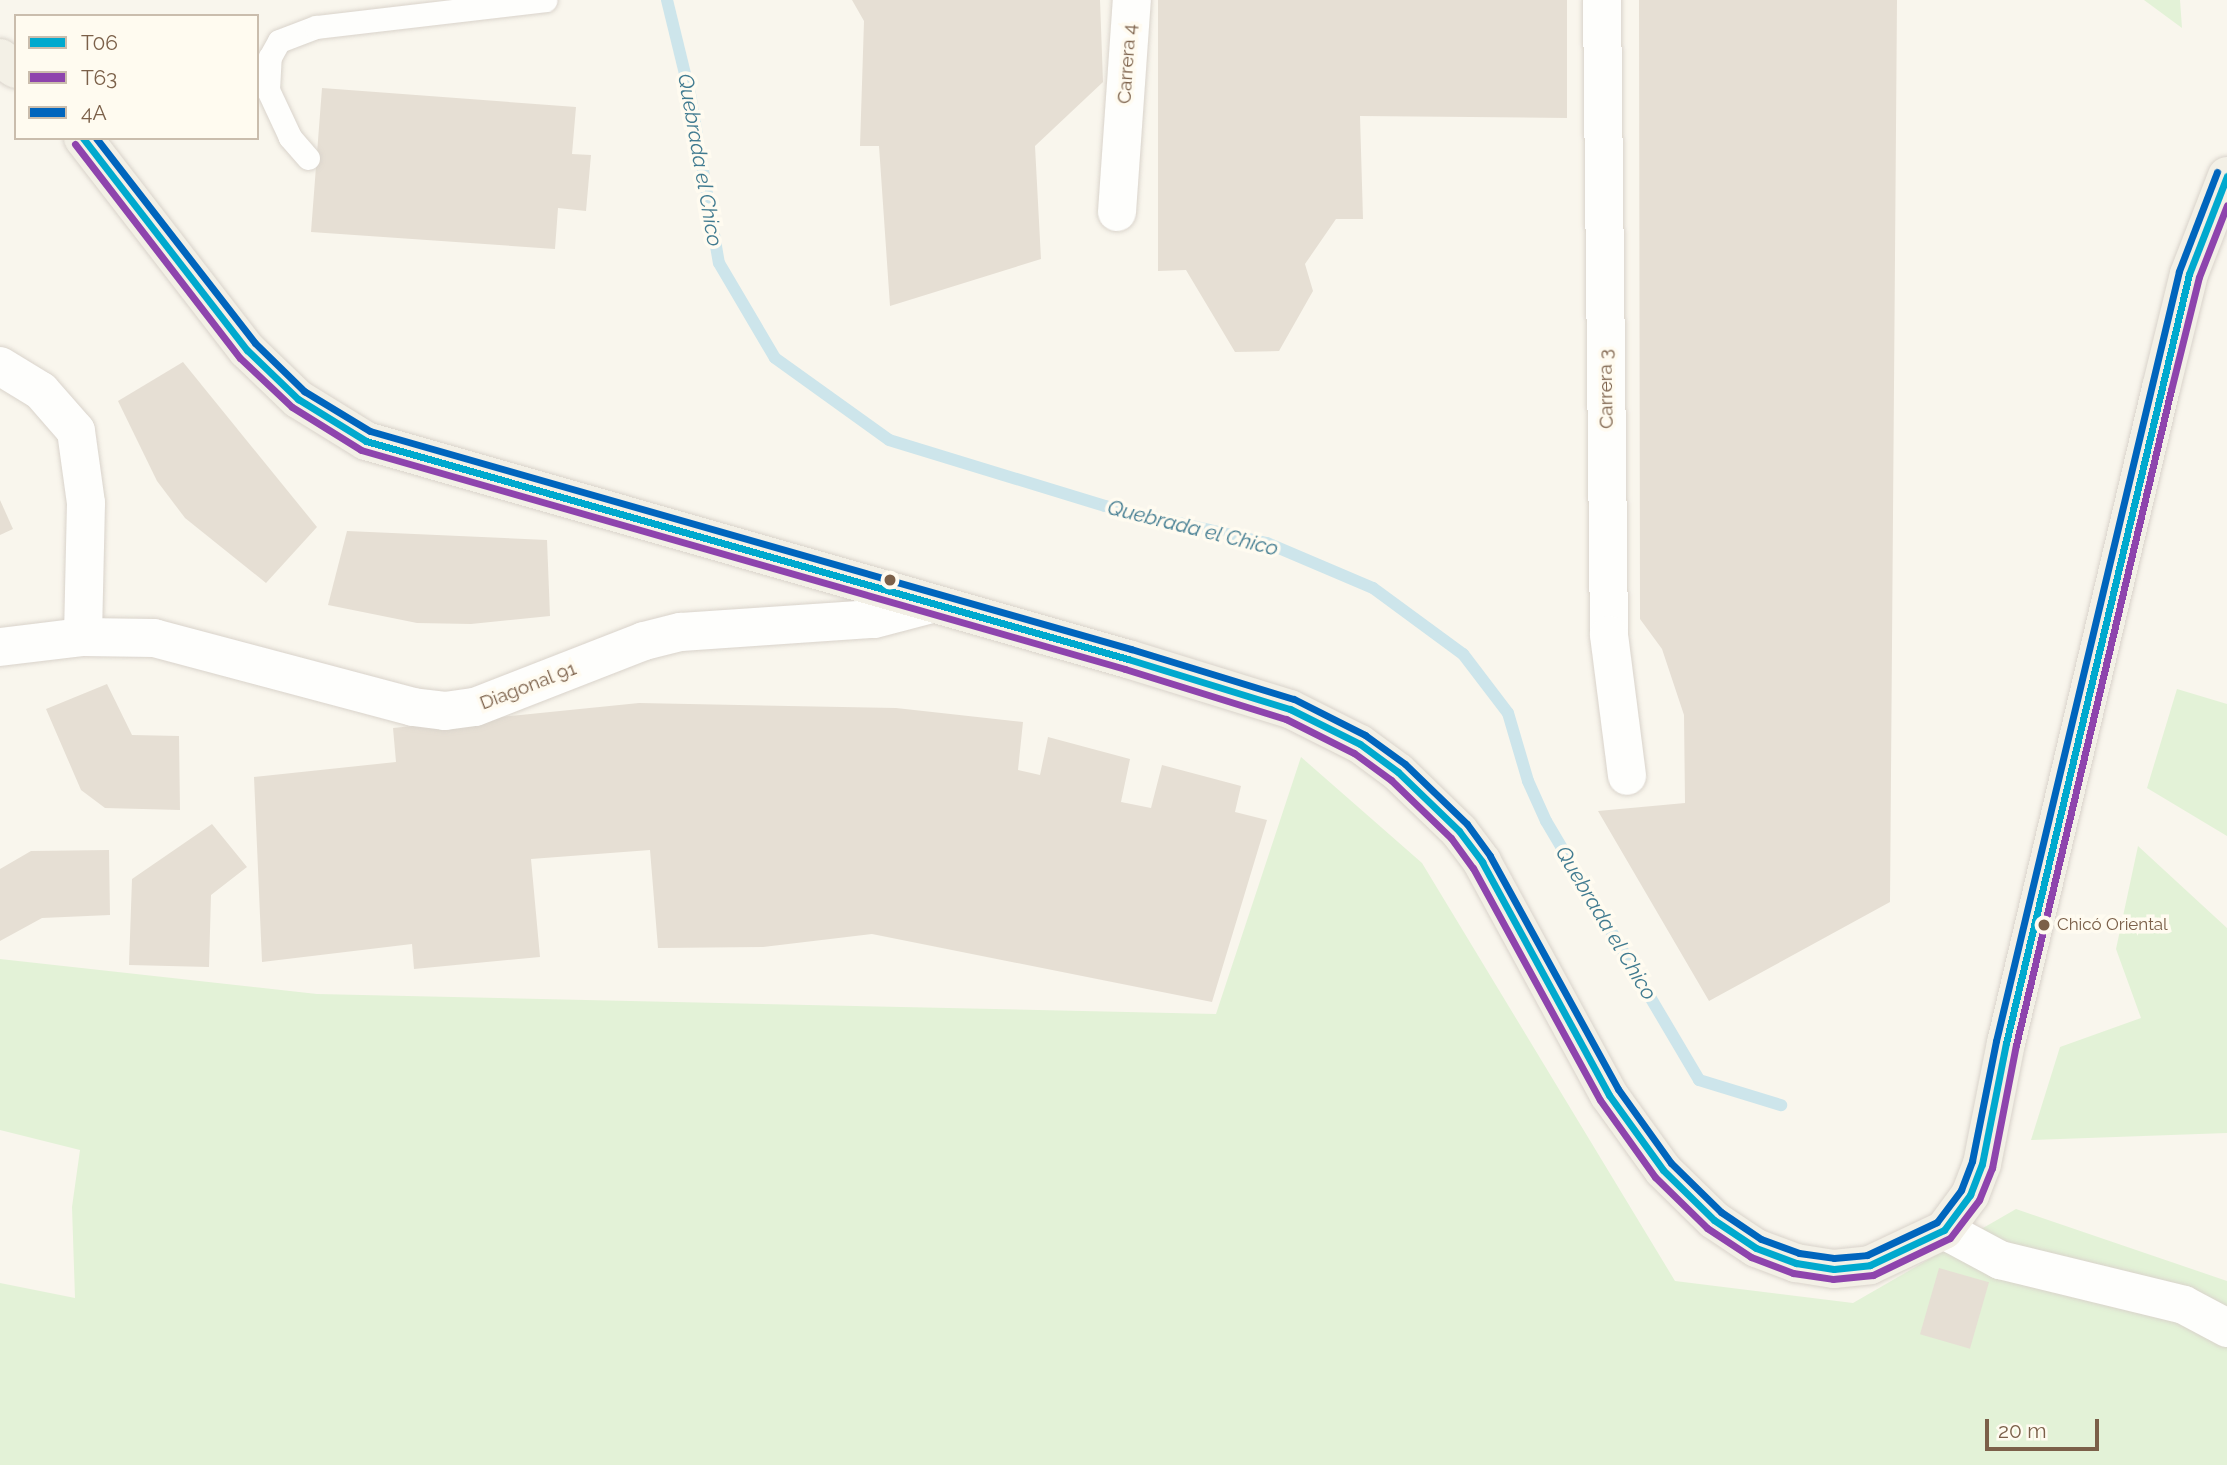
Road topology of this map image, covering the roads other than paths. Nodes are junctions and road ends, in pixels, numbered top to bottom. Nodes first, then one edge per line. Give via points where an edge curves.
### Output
1 (545, 0) edge
2 (1132, 0) edge
3 (1602, 0) edge
4 (85, 140) edge
5 (308, 158) dead end
6 (2227, 176) edge
7 (1117, 212) dead end
8 (0, 366) edge
9 (931, 604) junction
10 (83, 637) junction
11 (0, 647) edge
12 (1627, 776) dead end
13 (1944, 1230) junction
14 (2227, 1328) edge

1 - 5 lane via 316,27 279,41 270,57 268,90 290,137
2 - 7 street, Carrera 4
3 - 12 street, Carrera 3 via 1609,635
4 - 9 main road via 247,350 298,399 345,430 392,450
6 - 13 main road via 2189,274 2006,1043 1982,1164 1970,1195
8 - 10 street via 41,391 76,431 86,503
9 - 10 street, Diagonal 91 via 874,620 681,632 644,641 475,707 444,711 413,707 180,643
9 - 13 main road via 1290,709 1329,724 1398,772 1459,831 1496,881 1609,1095 1663,1170 1714,1220 1756,1248 1796,1263 1834,1269 1870,1265
10 - 11 street, Diagonal 91
13 - 14 street via 2000,1260 2184,1305

